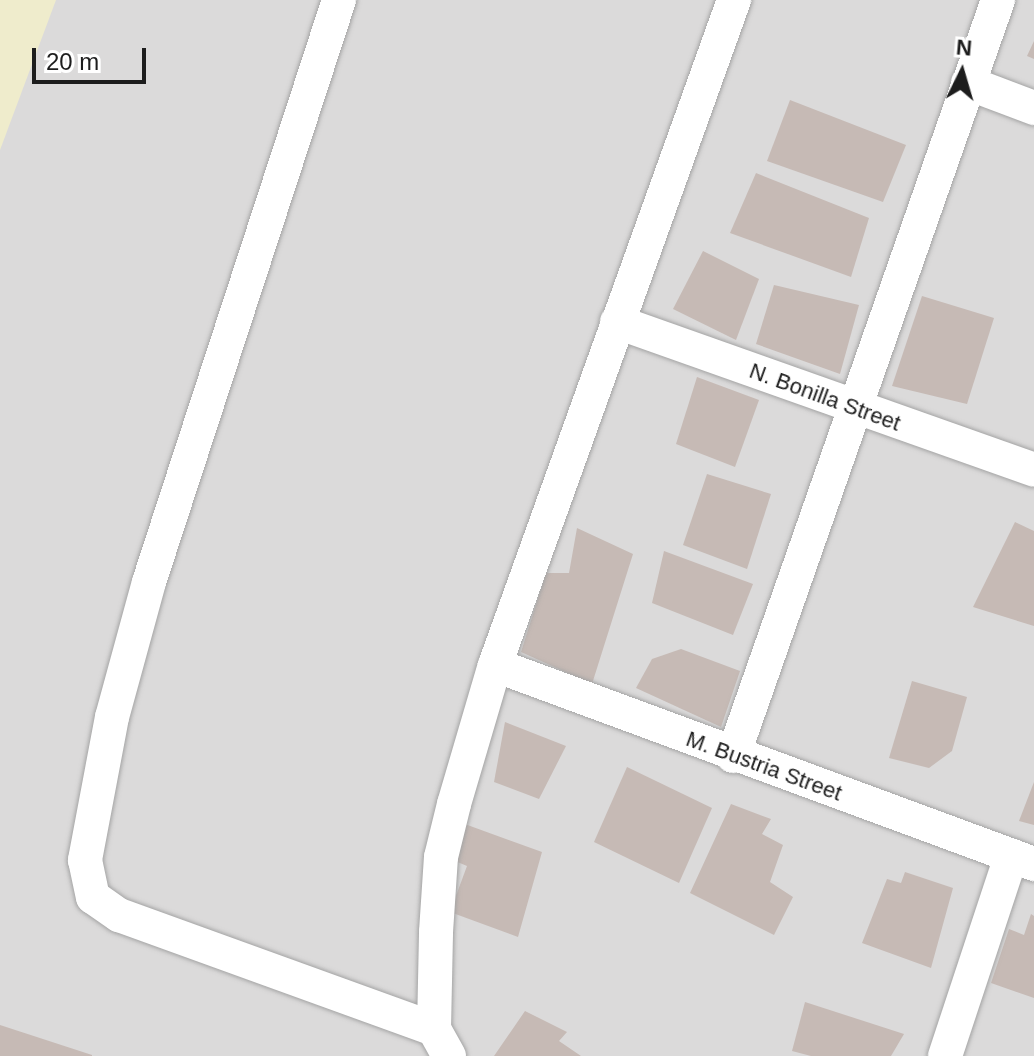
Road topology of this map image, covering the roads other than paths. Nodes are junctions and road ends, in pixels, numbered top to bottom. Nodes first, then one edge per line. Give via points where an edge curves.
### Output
1 (339, 0) edge
2 (734, 0) edge
3 (998, 0) edge
4 (968, 83) junction
5 (1034, 108) edge
6 (617, 322) junction
7 (853, 408) junction
8 (1034, 470) edge
9 (495, 665) junction
10 (733, 756) junction
11 (1023, 860) edge
12 (442, 1042) edge
13 (945, 1056) edge

1 - 12 street via 149,582 112,717 85,860 93,897 119,915
2 - 6 street
3 - 4 street
4 - 5 street
4 - 7 street
6 - 7 street, N. Bonilla Street
6 - 9 street
7 - 8 street, N. Bonilla Street
7 - 10 street
9 - 10 street, M. Bustria Street
9 - 12 street via 441,857
10 - 11 street, M. Bustria Street
11 - 13 street

